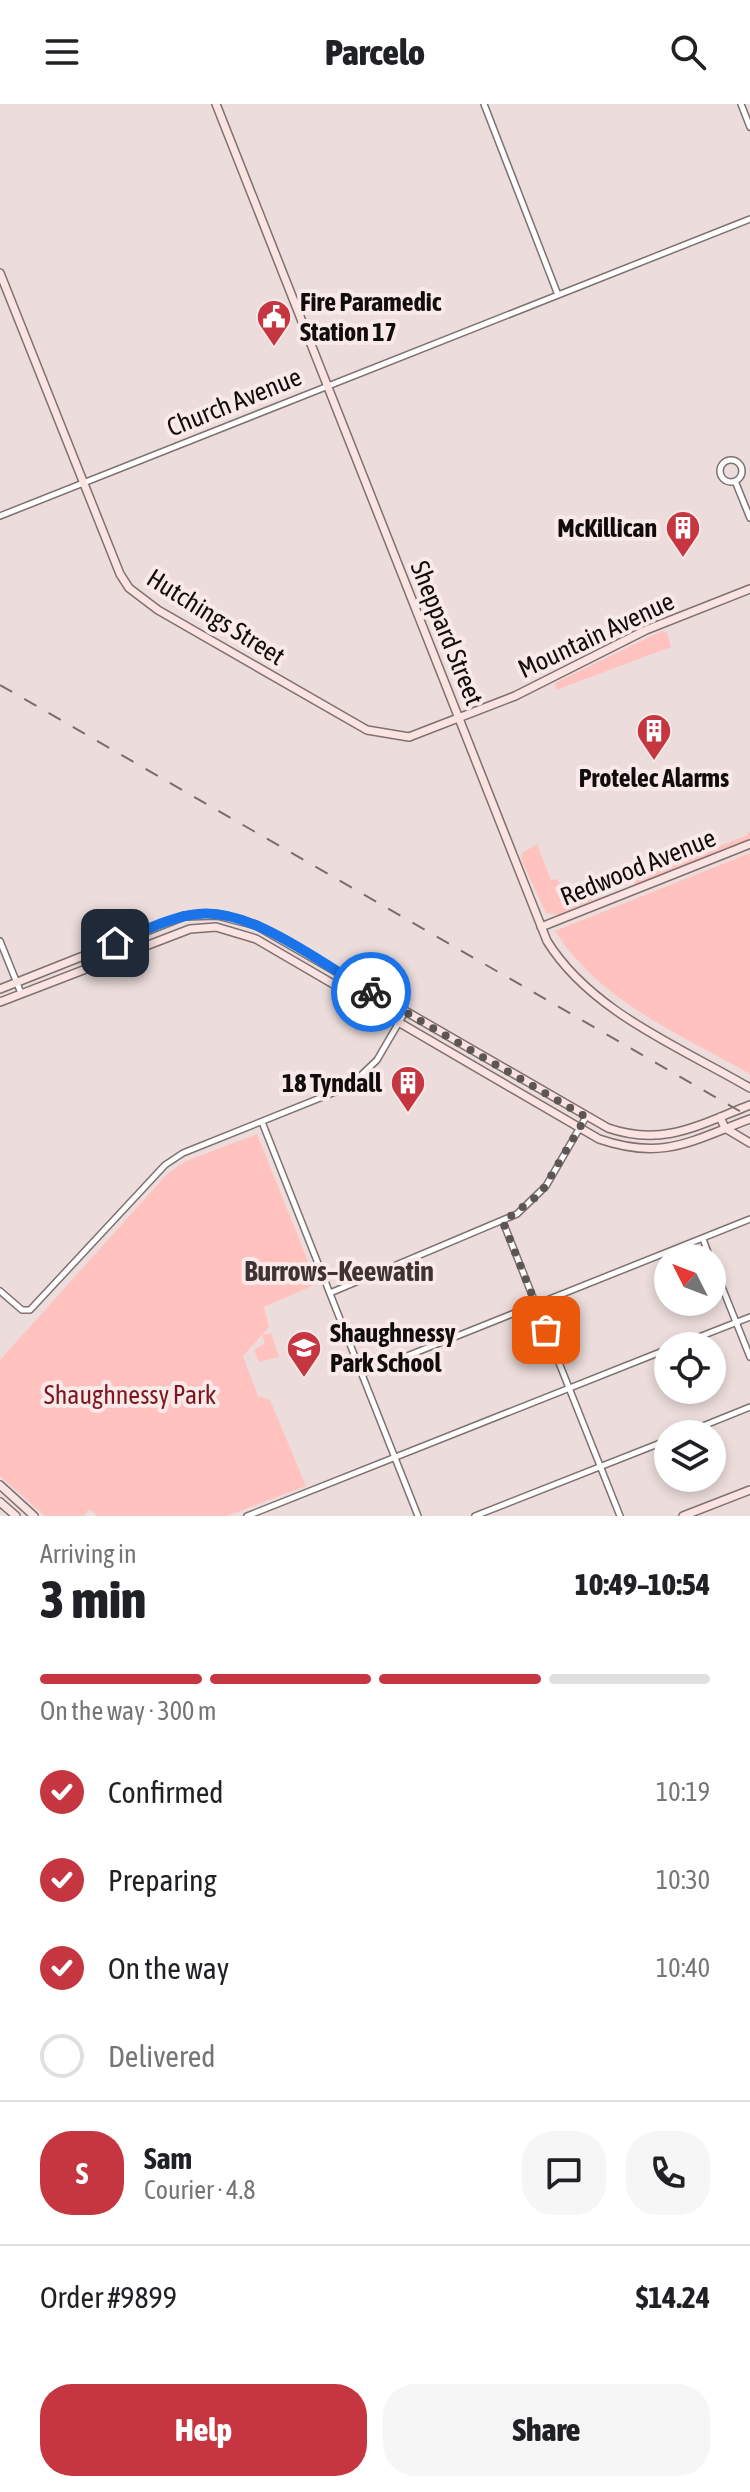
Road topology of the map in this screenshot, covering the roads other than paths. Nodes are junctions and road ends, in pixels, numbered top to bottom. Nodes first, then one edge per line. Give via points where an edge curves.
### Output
1 (216, 104) edge
2 (484, 104) edge
3 (741, 104) edge
4 (750, 127) edge
5 (750, 219) edge
6 (0, 273) edge
7 (558, 295) junction
8 (327, 386) junction
9 (735, 481) junction
10 (83, 483) junction
11 (0, 516) edge
12 (750, 518) edge
13 (750, 589) edge
14 (460, 719) junction
15 (750, 844) edge
16 (541, 927) junction
17 (0, 941) edge
18 (17, 982) junction
19 (0, 989) edge
20 (21, 993) junction
21 (0, 1002) edge
22 (405, 1012) junction
23 (399, 1023) junction
24 (750, 1088) edge
25 (750, 1105) edge
26 (586, 1117) junction
27 (720, 1117) junction
28 (750, 1119) edge
29 (262, 1122) junction
30 (580, 1128) junction
31 (725, 1128) junction
32 (750, 1143) edge
33 (750, 1219) edge
34 (503, 1222) junction
35 (703, 1239) junction
36 (705, 1244) edge
37 (0, 1291) edge
38 (330, 1293) junction
39 (726, 1297) edge
40 (536, 1304) junction
41 (750, 1317) edge
42 (736, 1322) junction
43 (711, 1332) edge
44 (654, 1355) edge
45 (750, 1357) edge
46 (362, 1374) junction
47 (570, 1389) junction
48 (750, 1407) edge
49 (718, 1420) edge
50 (654, 1445) edge
51 (395, 1457) junction
52 (601, 1466) junction
53 (0, 1485) edge
54 (750, 1490) edge
55 (0, 1502) edge
56 (16, 1516) edge
57 (34, 1516) edge
58 (247, 1516) edge
59 (418, 1516) edge
60 (475, 1516) edge
61 (620, 1516) edge
62 (683, 1516) edge

1 - 8 street, Sheppard Street
2 - 7 street
3 - 4 street
5 - 7 street, Church Avenue
6 - 10 street, Hutchings Street
7 - 8 street, Church Avenue
8 - 10 street, Church Avenue
8 - 14 street, Sheppard Street
9 - 9 street via 741,467 728,461 721,474 726,481
9 - 12 street
10 - 11 street, Church Avenue
10 - 14 street, Hutchings Street via 120,574 158,610 367,730 409,737
13 - 14 street, Mountain Avenue via 646,630
14 - 16 street, Sheppard Street
15 - 16 street, Redwood Avenue
16 - 24 street, Sheppard Street via 562,963 600,1000
17 - 18 street
18 - 19 street
18 - 20 street
18 - 22 street via 169,921 217,915 256,925
20 - 21 street
20 - 23 street via 171,933 216,927 256,939
22 - 23 street
22 - 26 street
23 - 29 street via 358,1080
23 - 30 street
25 - 27 street
26 - 27 street via 630,1136 653,1138
26 - 30 street
27 - 31 street
28 - 31 street
29 - 37 street via 165,1165 26,1312
29 - 38 street
30 - 31 street via 627,1148 654,1151
30 - 34 street via 541,1193
31 - 32 street
33 - 35 street
34 - 38 street
34 - 40 street
35 - 36 street
35 - 40 street
38 - 46 street
39 - 42 street
40 - 46 street
40 - 47 street
41 - 42 street
42 - 43 street
42 - 45 street
44 - 47 street
46 - 51 street
47 - 51 street
47 - 52 street
48 - 49 street
50 - 52 street
51 - 58 street
51 - 59 street
52 - 60 street
52 - 61 street
53 - 57 street
54 - 62 street
55 - 56 street

